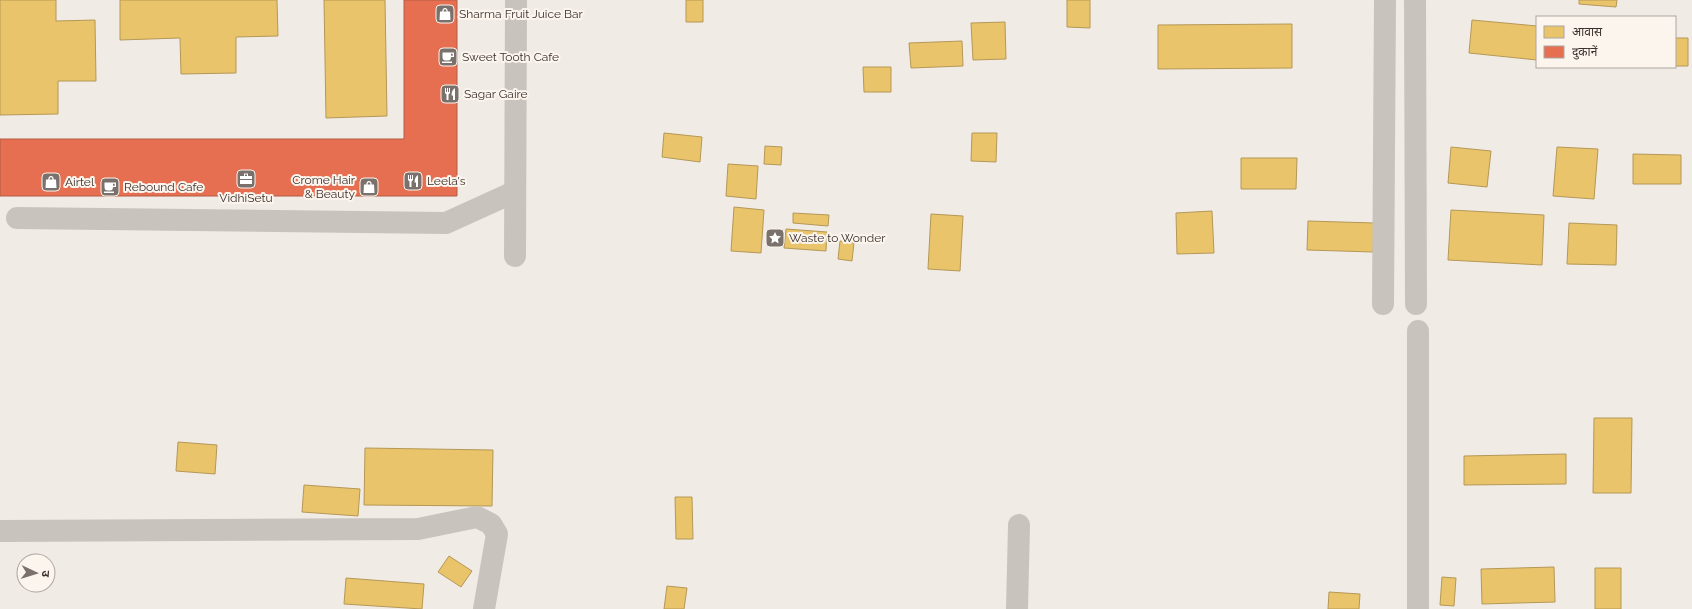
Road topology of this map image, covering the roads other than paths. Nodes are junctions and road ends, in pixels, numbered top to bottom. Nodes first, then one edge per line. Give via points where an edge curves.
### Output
1 (516, 0) edge
2 (1384, 0) edge
3 (1415, 0) edge
4 (1383, 164) junction
5 (1416, 164) junction
6 (514, 192) junction
7 (17, 218) dead end
8 (515, 256) dead end
9 (1382, 304) dead end
10 (1416, 304) dead end
11 (1418, 331) dead end
12 (1019, 525) dead end
13 (0, 531) edge
14 (484, 609) edge
15 (1017, 609) edge
16 (1418, 609) edge

1 - 6 street
2 - 4 street
3 - 5 street
4 - 5 street
4 - 9 street
5 - 10 street
6 - 7 street via 446,223
6 - 8 street
11 - 16 street
12 - 15 street
13 - 14 street via 418,529 477,517 491,524 497,534

